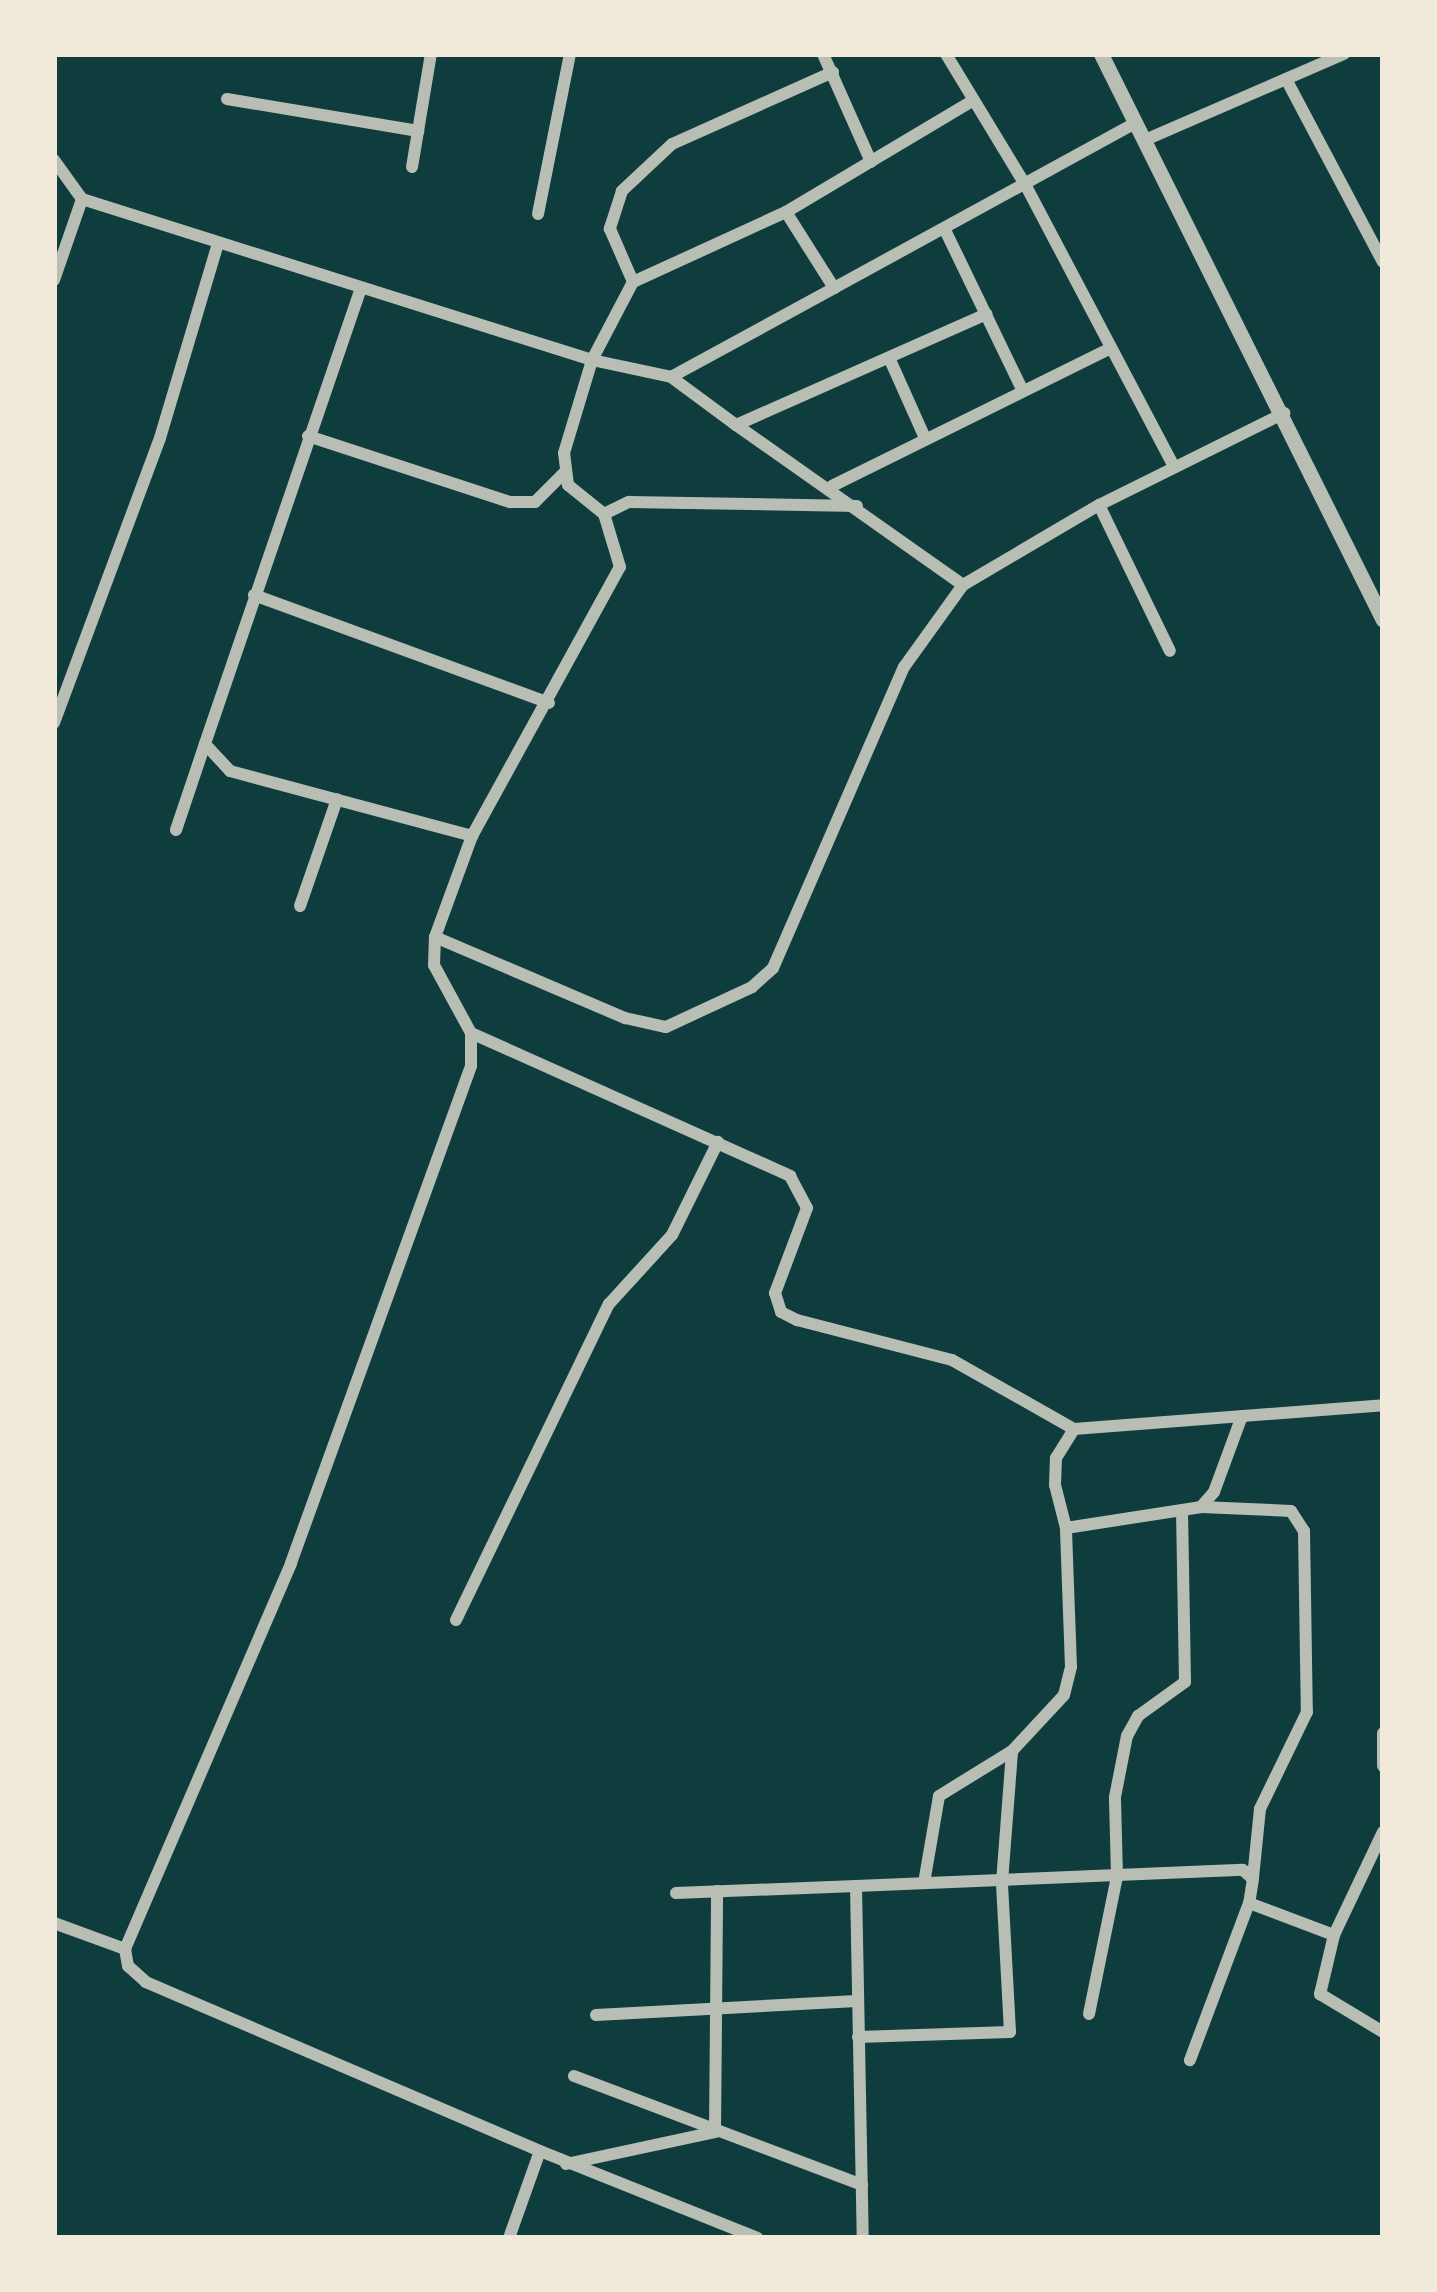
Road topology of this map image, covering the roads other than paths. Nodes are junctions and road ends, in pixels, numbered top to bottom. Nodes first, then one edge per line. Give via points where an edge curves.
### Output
1 (431, 54) edge
2 (570, 54) edge
3 (823, 54) edge
4 (946, 54) edge
5 (1101, 54) edge
6 (1344, 54) edge
7 (1312, 60) edge
8 (833, 72) junction
9 (1286, 79) junction
10 (227, 99) dead end
11 (972, 101) junction
12 (1136, 123) junction
13 (418, 130) junction
14 (1145, 140) junction
15 (54, 160) edge
16 (871, 163) junction
17 (412, 167) dead end
18 (1026, 186) junction
19 (82, 199) junction
20 (786, 212) junction
21 (538, 214) dead end
22 (946, 232) junction
23 (218, 243) junction
24 (1383, 262) edge
25 (54, 280) edge
26 (633, 282) junction
27 (361, 287) junction
28 (834, 289) junction
29 (986, 314) junction
30 (1107, 350) junction
31 (592, 360) junction
32 (891, 362) junction
33 (670, 377) junction
34 (1022, 389) junction
35 (1284, 413) junction
36 (736, 425) junction
37 (308, 436) junction
38 (925, 438) junction
39 (1174, 467) junction
40 (564, 473) junction
41 (832, 486) junction
42 (1099, 505) junction
43 (858, 506) junction
44 (604, 514) junction
45 (963, 585) junction
46 (1377, 588) edge
47 (254, 596) junction
48 (1383, 620) edge
49 (1170, 651) dead end
50 (549, 703) junction
51 (54, 723) edge
52 (205, 744) junction
53 (338, 800) junction
54 (176, 830) dead end
55 (472, 836) junction
56 (300, 905) dead end
57 (435, 937) junction
58 (471, 1033) junction
59 (718, 1142) junction
60 (1383, 1405) edge
61 (1242, 1416) junction
62 (1074, 1429) junction
63 (1201, 1507) junction
64 (1182, 1511) junction
65 (1066, 1528) junction
66 (456, 1620) dead end
67 (1383, 1733) edge
68 (1012, 1751) junction
69 (1383, 1766) edge
70 (1383, 1832) edge
71 (1117, 1876) junction
72 (1252, 1880) junction
73 (1002, 1882) junction
74 (924, 1883) junction
75 (856, 1886) junction
76 (717, 1891) junction
77 (676, 1893) dead end
78 (1249, 1903) junction
79 (54, 1923) edge
80 (1334, 1936) junction
81 (125, 1949) junction
82 (857, 2001) junction
83 (716, 2012) junction
84 (1089, 2014) dead end
85 (596, 2015) dead end
86 (1383, 2032) edge
87 (859, 2037) junction
88 (1190, 2060) dead end
89 (574, 2076) dead end
90 (715, 2132) junction
91 (540, 2152) junction
92 (566, 2164) junction
93 (862, 2186) junction
94 (508, 2238) edge
95 (757, 2238) edge
96 (863, 2238) edge

1 - 13 street
2 - 21 street
3 - 8 street
4 - 11 street
5 - 12 street
6 - 7 street
7 - 9 street
8 - 16 street
8 - 26 street via 672,144 622,191 610,229
9 - 14 street
9 - 24 street
10 - 13 street
11 - 16 street
11 - 18 street
12 - 14 street
12 - 18 street
13 - 17 street
14 - 35 street
15 - 19 street
16 - 20 street
18 - 22 street
18 - 30 street
19 - 23 street
19 - 25 street
20 - 26 street
20 - 28 street
22 - 28 street
22 - 29 street
23 - 27 street
23 - 51 street via 160,439
26 - 31 street
27 - 31 street
27 - 37 street
28 - 33 street
29 - 32 street
29 - 34 street
30 - 34 street
30 - 39 street
31 - 33 street
31 - 40 street
32 - 36 street
32 - 38 street
33 - 36 street
34 - 38 street
35 - 39 street
35 - 46 street
36 - 41 street
37 - 40 street via 510,502 535,502
37 - 47 street
38 - 41 street
39 - 42 street
40 - 44 street
41 - 43 street
42 - 45 street
42 - 49 street
43 - 44 street via 629,502
43 - 45 street
44 - 50 street via 620,567
45 - 57 street via 904,667 773,968 752,987 666,1027 625,1018
46 - 48 street
47 - 50 street
47 - 52 street
50 - 55 street
52 - 53 street via 230,771
52 - 54 street
53 - 55 street
53 - 56 street
55 - 57 street
57 - 58 street via 434,964
58 - 59 street
58 - 81 street via 471,1066 291,1563
59 - 62 street via 802,1189 807,1208 776,1293 781,1312 952,1360
59 - 66 street via 672,1235 609,1304
60 - 61 street
61 - 62 street
61 - 63 street via 1218,1484
62 - 65 street via 1056,1458
63 - 64 street
63 - 72 street via 1291,1511 1304,1531 1307,1712 1260,1809
64 - 65 street
64 - 71 street via 1185,1682 1138,1716 1127,1736 1115,1797
65 - 68 street via 1071,1667 1050,1719
67 - 69 street
68 - 73 street
68 - 74 street via 938,1796
70 - 80 street
71 - 72 street via 1243,1870
71 - 73 street
71 - 84 street
72 - 78 street
73 - 74 street
73 - 87 street via 1010,2032
74 - 75 street
75 - 76 street
75 - 82 street
76 - 77 street
76 - 83 street
78 - 80 street
78 - 88 street
79 - 81 street
80 - 86 street via 1319,1994
81 - 91 street via 128,1966 146,1982
82 - 83 street
82 - 87 street
83 - 85 street
83 - 90 street
87 - 93 street
89 - 90 street
90 - 92 street
90 - 93 street
91 - 92 street
91 - 94 street
92 - 95 street
93 - 96 street

